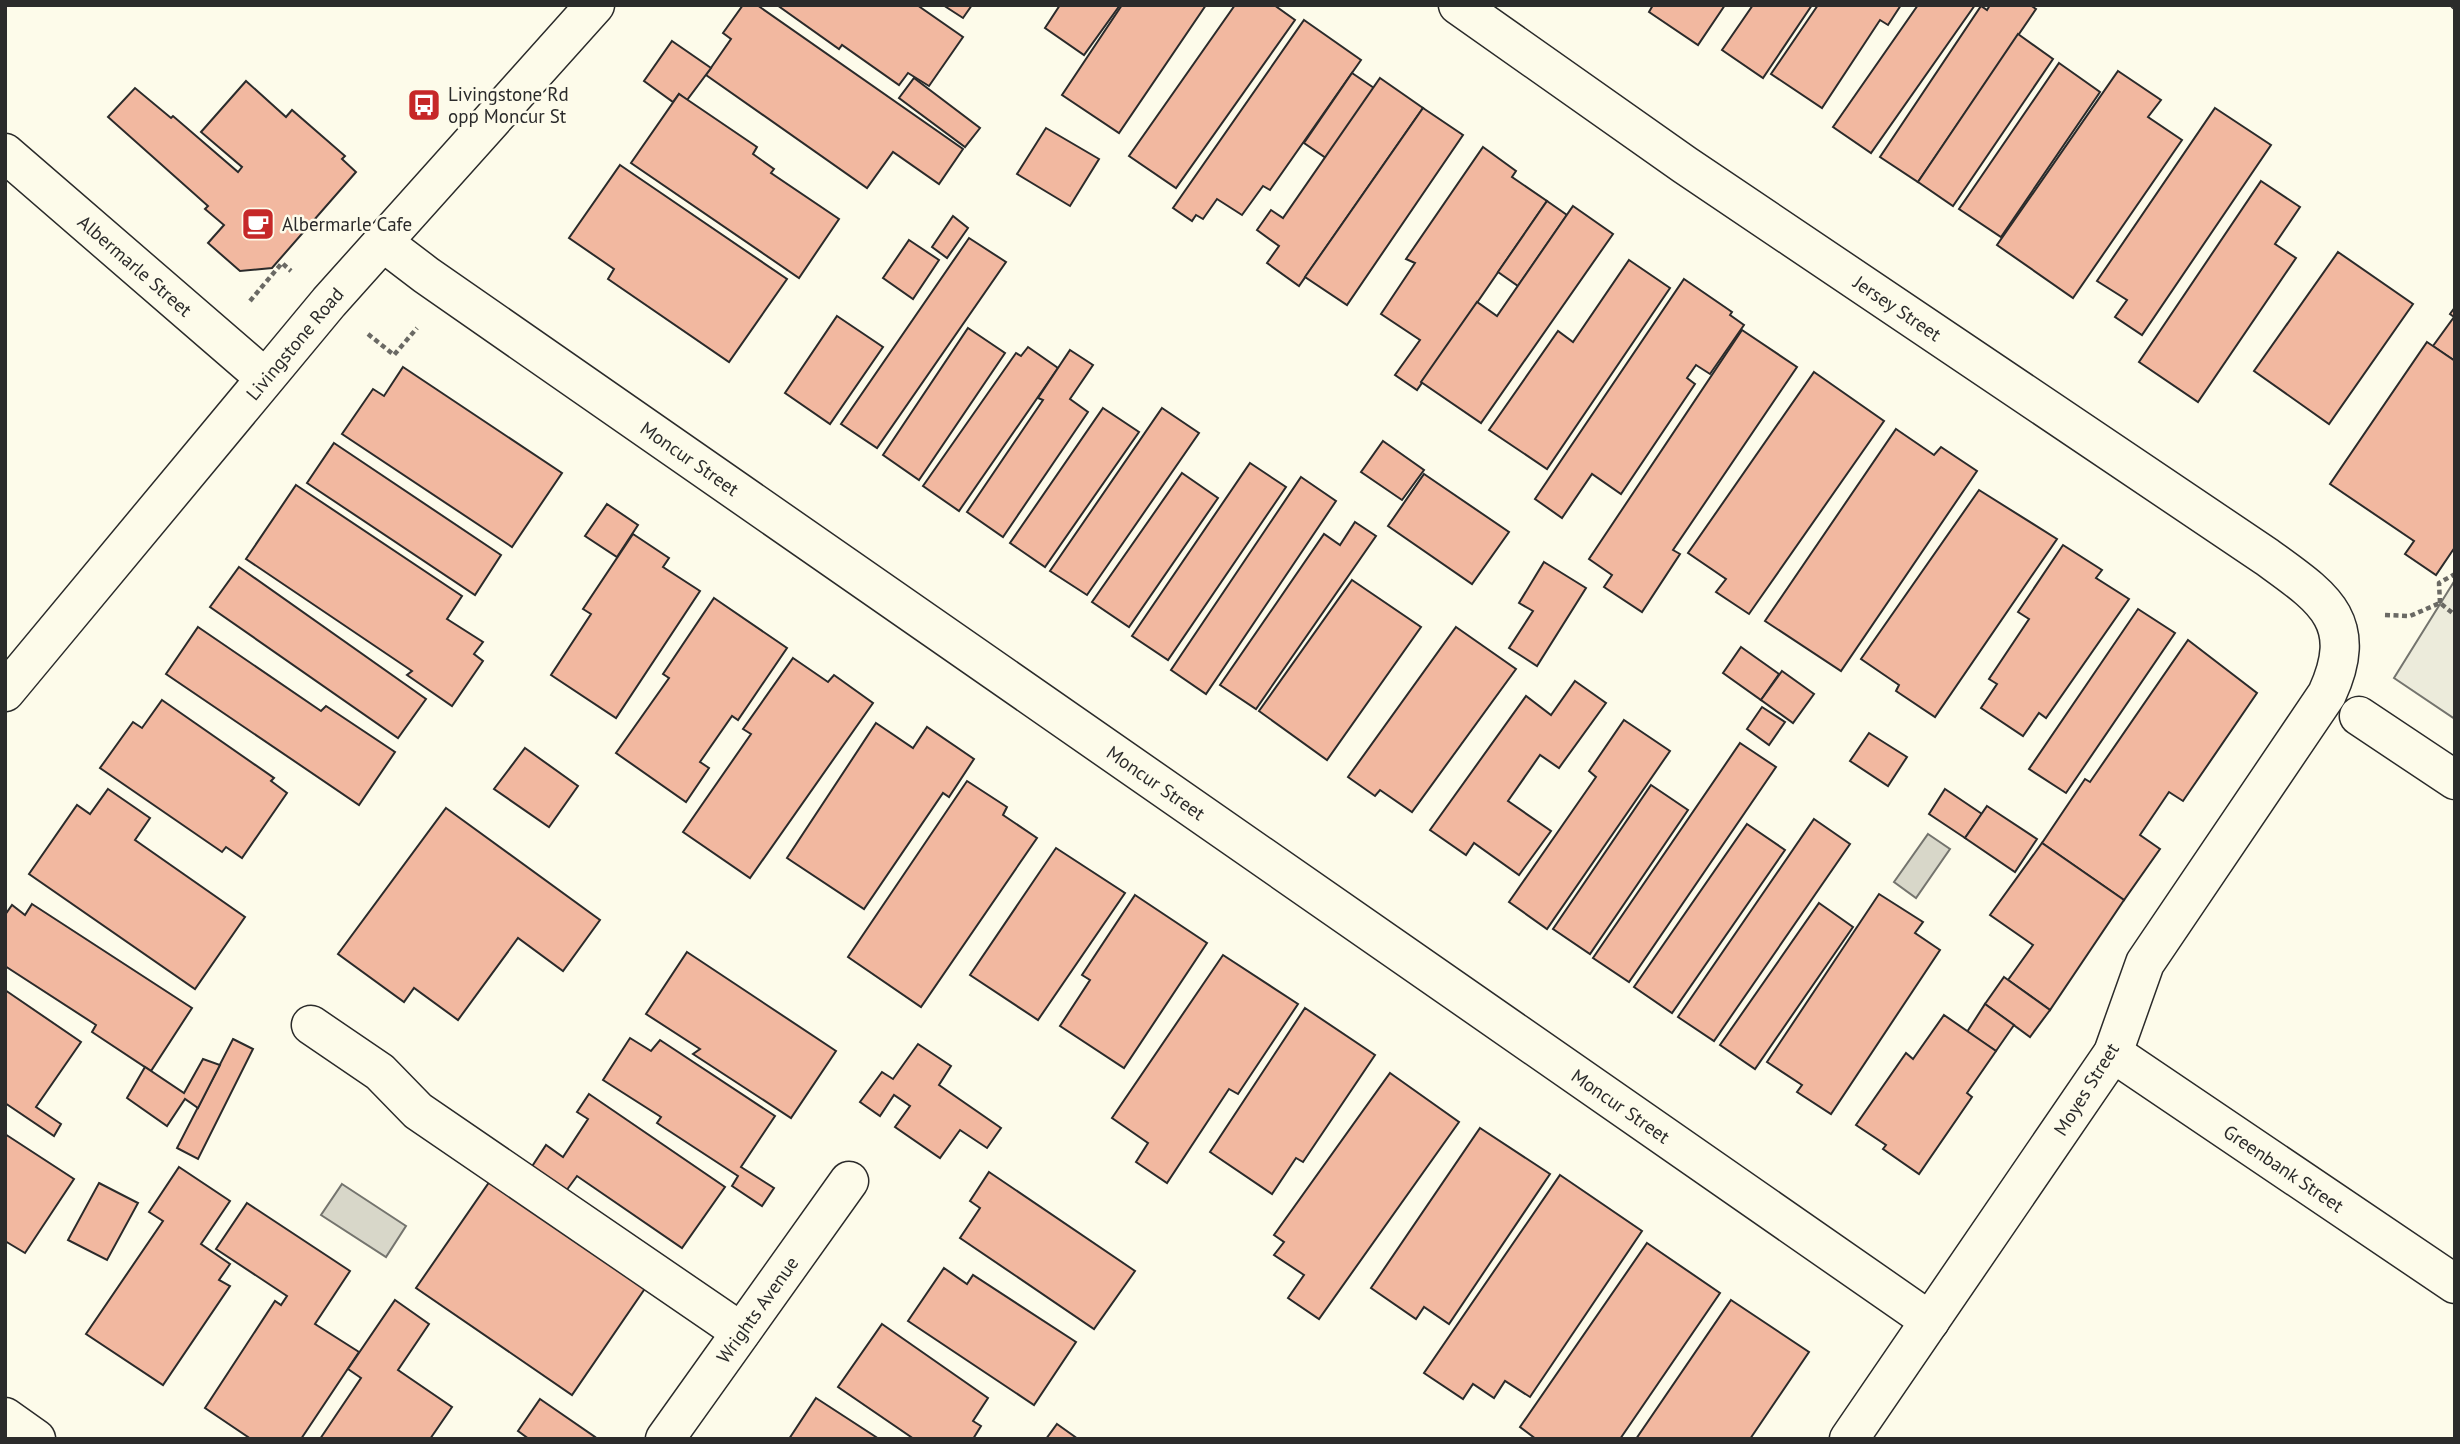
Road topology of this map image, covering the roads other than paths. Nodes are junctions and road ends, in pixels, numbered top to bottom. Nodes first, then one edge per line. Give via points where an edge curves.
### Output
1 (595, 5) edge
2 (1458, 5) edge
3 (5, 153) edge
4 (384, 243) junction
5 (265, 378) junction
6 (2332, 614) joint
7 (5, 692) edge
8 (2359, 716) dead end
9 (2455, 780) edge
10 (311, 1025) dead end
11 (2113, 1053) junction
12 (849, 1181) dead end
13 (2455, 1284) edge
14 (1930, 1321) junction
15 (741, 1332) junction
16 (5, 1418) edge
17 (36, 1439) edge
18 (665, 1439) edge
19 (1849, 1439) edge

1 - 4 street, Livingstone Road
2 - 6 street, Jersey Street via 1674,158 2267,557 2319,596
3 - 5 street, Albermarle Street
4 - 5 street, Livingstone Road
4 - 14 street, Moncur Street
5 - 7 street, Livingstone Road
6 - 11 street, Moyes Street via 2341,652 2328,694 2144,963
8 - 9 street
10 - 15 street via 380,1072 418,1111
11 - 13 street, Greenbank Street
11 - 14 street, Moyes Street
12 - 15 street, Wrights Avenue
14 - 19 street, Moyes Street
15 - 18 street, Wrights Avenue
16 - 17 street

